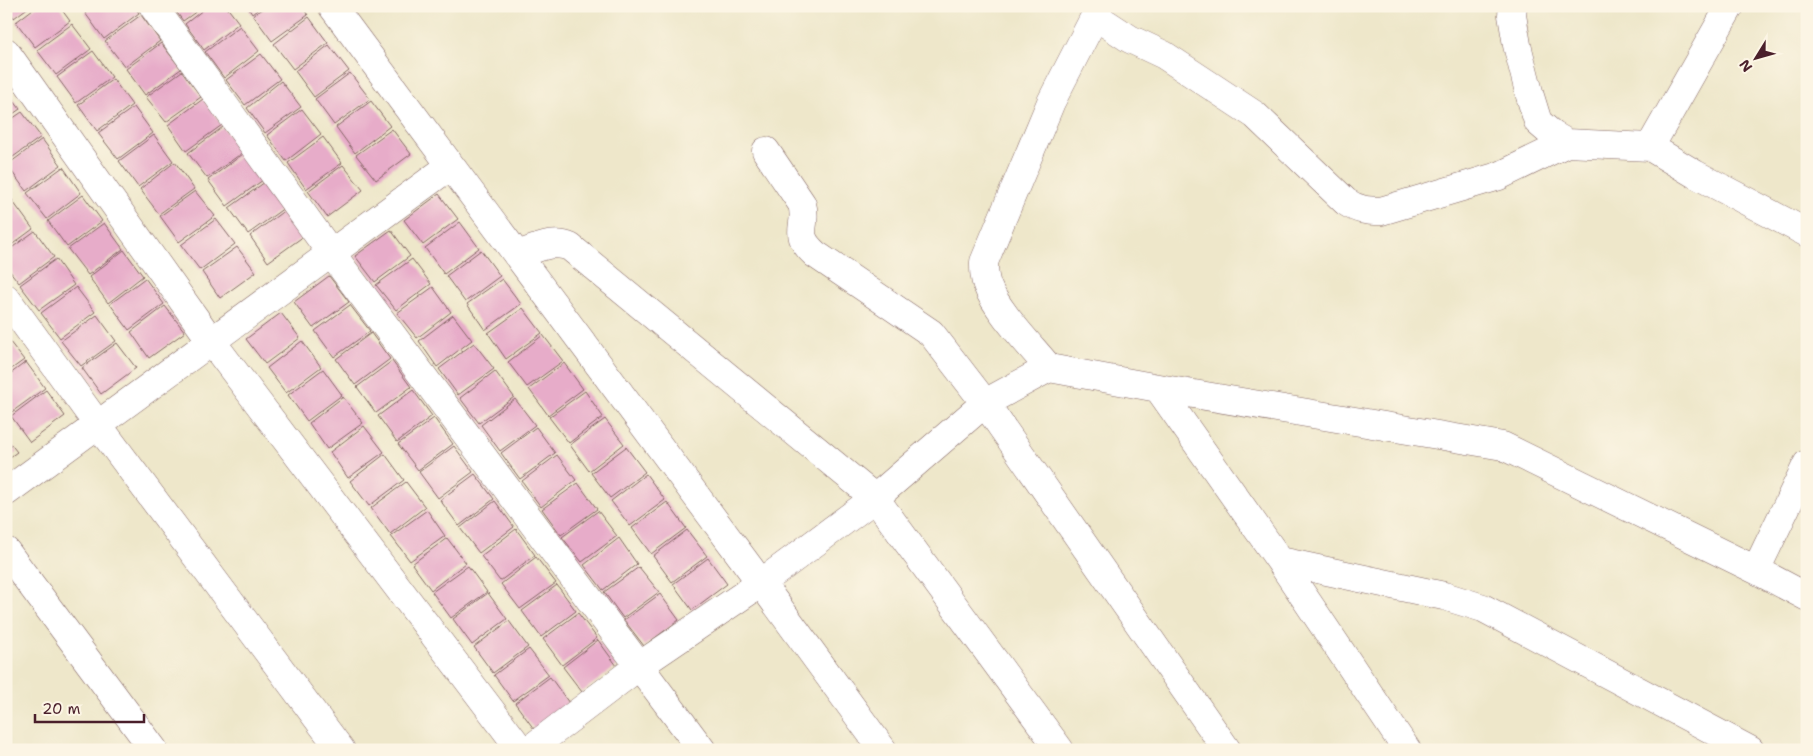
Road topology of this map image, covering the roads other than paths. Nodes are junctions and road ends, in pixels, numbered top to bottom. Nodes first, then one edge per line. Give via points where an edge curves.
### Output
1 (152, 6) edge
2 (332, 6) edge
3 (1513, 6) edge
4 (1730, 6) edge
5 (1091, 10) edge
6 (6, 52) edge
7 (1567, 143) junction
8 (1650, 147) junction
9 (766, 151) dead end
10 (450, 166) junction
11 (1807, 233) edge
12 (331, 253) junction
13 (517, 255) junction
14 (6, 298) edge
15 (212, 342) junction
16 (1049, 368) junction
17 (1158, 388) junction
18 (985, 403) junction
19 (98, 425) junction
20 (1807, 464) edge
21 (6, 492) edge
22 (875, 498) junction
23 (6, 551) edge
24 (1280, 561) junction
25 (1756, 570) junction
26 (761, 583) junction
27 (1807, 597) edge
28 (639, 666) junction
29 (154, 750) edge
30 (342, 750) edge
31 (521, 750) edge
32 (529, 750) edge
33 (702, 750) edge
34 (883, 750) edge
35 (1060, 750) edge
36 (1227, 750) edge
37 (1407, 750) edge
38 (1750, 750) edge

1 - 12 street
2 - 10 street
3 - 7 street via 1518,44 1538,122
4 - 8 street
5 - 7 street via 1130,39 1164,55 1255,115 1346,202 1366,212 1381,212 1499,176
5 - 16 street via 984,262 983,275 995,303
6 - 15 street
7 - 8 street
8 - 11 street
9 - 18 street via 802,204 801,235 808,247 926,328
10 - 12 street
10 - 13 street
12 - 15 street
12 - 28 street
13 - 22 street via 552,244 570,247
13 - 26 street
14 - 19 street
15 - 19 street
15 - 31 street
16 - 17 street
16 - 18 street
17 - 24 street
17 - 25 street via 1503,446
18 - 22 street
18 - 36 street
19 - 21 street
19 - 30 street
20 - 25 street
22 - 26 street
22 - 35 street
23 - 29 street
24 - 37 street
24 - 38 street via 1444,596 1483,608
25 - 27 street
26 - 28 street
26 - 34 street
28 - 32 street
28 - 33 street

